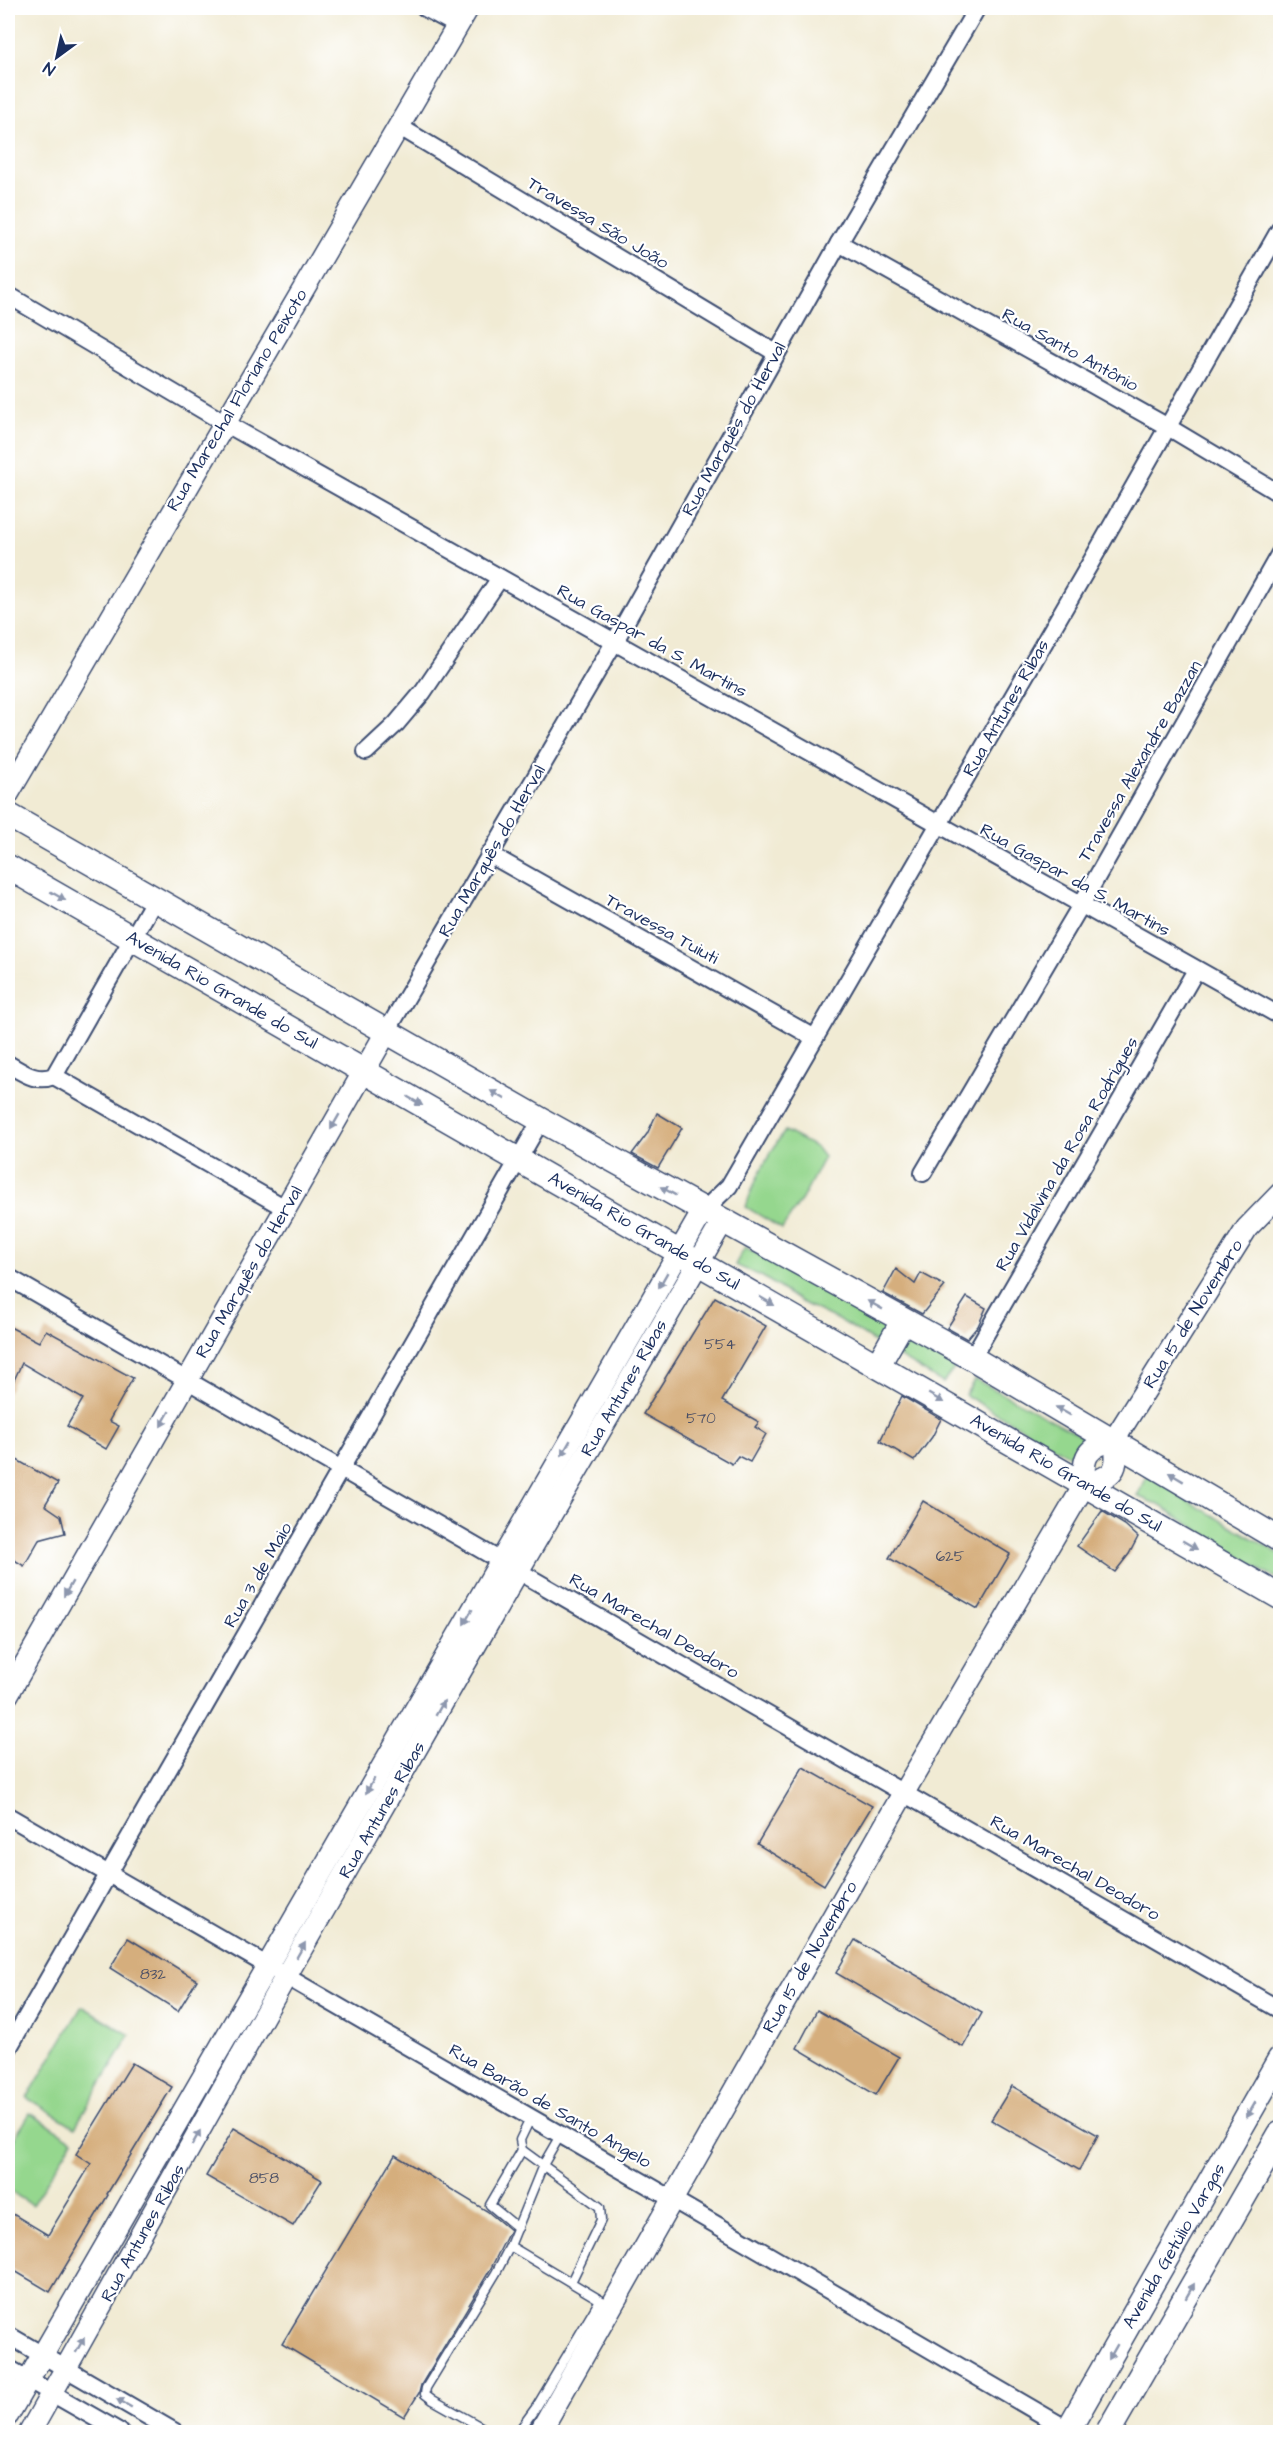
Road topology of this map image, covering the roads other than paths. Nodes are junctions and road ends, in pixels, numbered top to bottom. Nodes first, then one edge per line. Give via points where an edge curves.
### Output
1 (425, 8) edge
2 (977, 8) edge
3 (463, 17) edge
4 (399, 127) junction
5 (1281, 229) edge
6 (839, 243) junction
7 (10, 303) edge
8 (776, 353) junction
9 (224, 422) junction
10 (1168, 427) junction
11 (1281, 494) edge
12 (1281, 553) edge
13 (500, 578) junction
14 (615, 641) junction
15 (366, 752) dead end
16 (8, 794) edge
17 (8, 814) edge
18 (938, 825) junction
19 (489, 854) junction
20 (8, 867) edge
21 (155, 899) junction
22 (1081, 904) junction
23 (132, 938) junction
24 (1196, 970) junction
25 (1281, 1016) edge
26 (387, 1032) junction
27 (815, 1038) junction
28 (8, 1064) edge
29 (364, 1072) junction
30 (54, 1076) junction
31 (541, 1120) junction
32 (518, 1159) junction
33 (923, 1173) dead end
34 (1281, 1194) edge
35 (285, 1208) junction
36 (713, 1216) junction
37 (689, 1256) junction
38 (8, 1277) edge
39 (903, 1320) junction
40 (972, 1358) junction
41 (878, 1365) junction
42 (187, 1381) junction
43 (1114, 1440) junction
44 (341, 1470) junction
45 (1085, 1484) junction
46 (1281, 1540) edge
47 (509, 1566) junction
48 (1281, 1597) edge
49 (8, 1694) edge
50 (904, 1792) junction
51 (8, 1815) edge
52 (107, 1873) junction
53 (266, 1965) junction
54 (286, 1976) junction
55 (1281, 2010) edge
56 (8, 2049) edge
57 (1281, 2059) edge
58 (531, 2117) junction
59 (561, 2134) junction
60 (1281, 2134) edge
61 (522, 2150) junction
62 (1226, 2154) junction
63 (543, 2165) junction
64 (1258, 2172) junction
65 (672, 2199) junction
66 (518, 2228) junction
67 (510, 2246) junction
68 (571, 2282) junction
69 (606, 2303) junction
70 (1138, 2308) junction
71 (1169, 2327) junction
72 (8, 2336) edge
73 (42, 2356) junction
74 (8, 2368) edge
75 (66, 2370) junction
76 (28, 2380) junction
77 (52, 2395) junction
78 (8, 2415) edge
79 (1069, 2432) edge
80 (30, 2433) edge
81 (120, 2433) edge
82 (175, 2433) edge
83 (490, 2433) edge
84 (518, 2433) edge
85 (540, 2433) edge
86 (1108, 2433) edge

1 - 3 street
2 - 6 street, Rua Marquês do Herval
3 - 4 street, Rua Marechal Floriano Peixoto
4 - 8 street, Travessa São João
4 - 9 street, Rua Marechal Floriano Peixoto
5 - 10 street, Rua Antunes Ribas
6 - 8 street, Rua Marquês do Herval
6 - 10 street, Rua Santo Antônio
7 - 9 street, Rua Gaspar da S. Martins
8 - 14 street, Rua Marquês do Herval
9 - 13 street, Rua Gaspar da S. Martins
9 - 16 street, Rua Marechal Floriano Peixoto
10 - 11 street, Rua Santo Antônio
10 - 18 street, Rua Antunes Ribas
12 - 22 street, Travessa Alexandre Bazzan
13 - 14 street, Rua Gaspar da S. Martins
13 - 15 street via 423,692
14 - 18 street, Rua Gaspar da S. Martins
14 - 19 street, Rua Marquês do Herval
17 - 21 main road
18 - 22 street, Rua Gaspar da S. Martins
18 - 27 street, Rua Antunes Ribas
19 - 26 street, Rua Marquês do Herval
19 - 27 street, Travessa Tuiuti
20 -> 23 main road, Avenida Rio Grande do Sul
21 - 23 street
21 - 26 main road
22 - 24 street, Rua Gaspar da S. Martins
22 - 33 street, Travessa Alexandre Bazzan
23 - 29 main road, Avenida Rio Grande do Sul
23 - 30 street
24 - 25 street, Rua Gaspar da S. Martins
24 - 40 street, Rua Vidalvina da Rosa Rodrigues
26 - 29 street, Rua Marquês do Herval
31 -> 26 main road
27 - 36 street, Rua Antunes Ribas
28 - 30 street via 31,1077 44,1080
29 -> 32 main road, Avenida Rio Grande do Sul
29 -> 35 street, Rua Marquês do Herval
30 - 35 street
31 - 32 street, Rua 3 de Maio
36 -> 31 main road
32 - 37 main road, Avenida Rio Grande do Sul
32 - 44 street, Rua 3 de Maio
34 - 43 street, Rua 15 de Novembro via 1247,1228
35 - 42 street, Rua Marquês do Herval
36 - 37 street, Rua Antunes Ribas
39 -> 36 main road
37 -> 41 main road, Avenida Rio Grande do Sul
37 - 47 street, Rua Antunes Ribas
38 - 42 street, Rua Marechal Deodoro
39 - 40 main road
39 - 41 main road
43 -> 40 main road
41 -> 45 main road, Avenida Rio Grande do Sul
42 - 44 street, Rua Marechal Deodoro
42 -> 49 street, Rua Marquês do Herval
43 - 45 street, Rua 15 de Novembro via 1087,1454 1083,1466
43 - 45 street via 1118,1458 1114,1471 1105,1479
46 -> 43 main road
44 - 47 street, Rua Marechal Deodoro
44 - 52 street, Rua 3 de Maio
45 -> 48 main road, Avenida Rio Grande do Sul
45 - 50 street, Rua 15 de Novembro
47 - 50 street, Rua Marechal Deodoro
47 -> 53 street, Rua Antunes Ribas
54 -> 47 street, Rua Antunes Ribas
50 - 55 street, Rua Marechal Deodoro
50 - 65 street, Rua 15 de Novembro
51 - 52 street, Rua Barão de Santo Angelo
52 - 53 street, Rua Barão de Santo Angelo
52 - 56 street, Rua 3 de Maio
53 - 54 street, Rua Barão de Santo Angelo
53 - 73 street, Rua Antunes Ribas
54 - 58 street, Rua Barão de Santo Angelo
75 -> 54 street, Rua Antunes Ribas
57 -> 62 main road, Avenida Getúlio Vargas
58 - 59 street, Rua Barão de Santo Angelo
58 - 61 lane via 520,2139
59 - 63 lane
59 - 65 street, Rua Barão de Santo Angelo
60 - 64 main road, Avenida Getúlio Vargas
61 - 63 lane
61 - 66 lane via 490,2205
62 - 64 main road
62 - 70 main road, Avenida Getúlio Vargas
63 - 66 lane
63 - 68 lane via 600,2207 601,2220
71 -> 64 main road, Avenida Getúlio Vargas
65 - 69 street, Rua 15 de Novembro
65 - 79 street, Rua Barão de Santo Angelo
66 - 67 lane
67 - 68 lane
67 - 83 lane via 425,2394
68 - 69 lane
69 - 84 lane
69 - 85 street, Rua 15 de Novembro
70 - 71 main road
70 -> 79 main road, Avenida Getúlio Vargas
71 - 86 main road, Avenida Getúlio Vargas
72 - 73 street
73 - 75 street
73 - 76 street, Rua Antunes Ribas
74 - 76 street
75 - 77 street, Rua Antunes Ribas
82 -> 75 street
76 - 77 street
76 - 78 street, Rua Antunes Ribas
77 - 80 street, Rua Antunes Ribas
77 - 81 street

